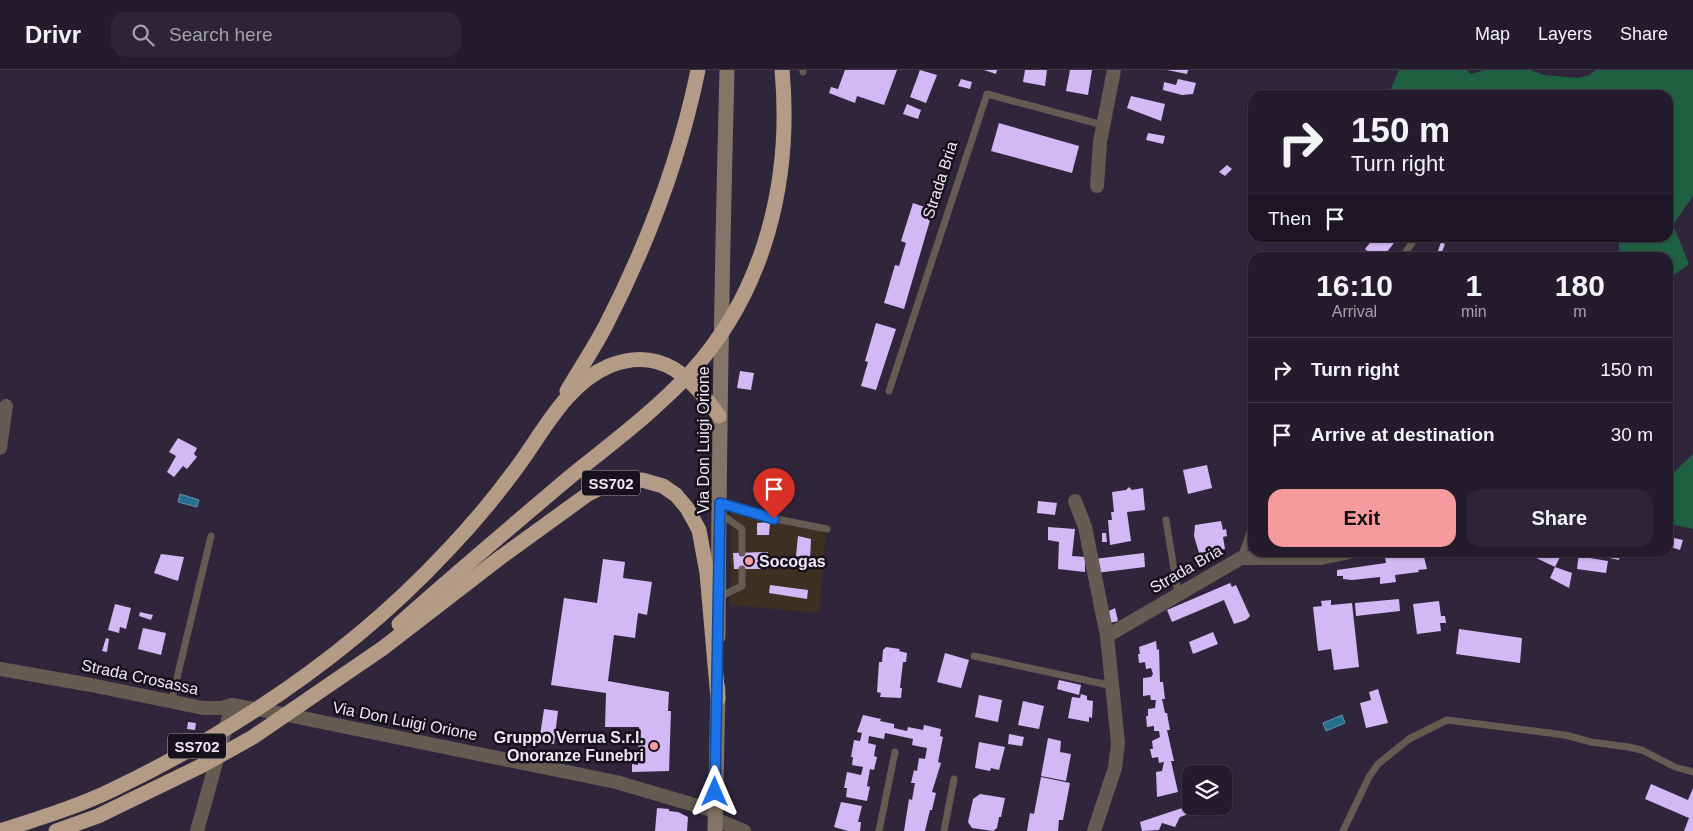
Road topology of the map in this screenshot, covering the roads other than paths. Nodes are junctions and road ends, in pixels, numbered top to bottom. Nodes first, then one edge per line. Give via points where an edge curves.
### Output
1 (698, 70) edge
2 (727, 70) edge
3 (782, 70) edge
4 (1114, 70) edge
5 (1103, 125) junction
6 (1097, 186) dead end
7 (889, 391) dead end
8 (6, 406) dead end
9 (719, 416) junction
10 (542, 433) junction
11 (0, 448) edge
12 (1075, 500) dead end
13 (721, 509) junction
14 (1166, 520) dead end
15 (827, 529) dead end
16 (211, 536) dead end
17 (1248, 538) edge
18 (742, 553) dead end
19 (1326, 557) edge
20 (1241, 558) junction
21 (742, 569) dead end
22 (1178, 594) junction
23 (718, 597) junction
24 (1107, 636) junction
25 (380, 645) junction
26 (974, 656) dead end
27 (0, 669) edge
28 (1113, 686) junction
29 (718, 699) junction
30 (171, 703) junction
31 (232, 705) junction
32 (895, 752) dead end
33 (1693, 772) edge
34 (954, 779) dead end
35 (715, 820) edge
36 (0, 831) edge
37 (56, 831) edge
38 (196, 831) edge
39 (744, 831) edge
40 (879, 831) edge
41 (944, 831) edge
42 (1094, 831) edge
43 (1342, 831) edge

1 - 10 highway, SS702 via 674,160 629,274 605,326
2 - 9 main road, Via Don Luigi Orione
3 - 25 highway, SS702 via 785,143 777,202 772,224 744,293 728,322 691,372 646,414 471,560
4 - 5 street
5 - 6 street
5 - 7 lane, Strada Bria via 987,94
8 - 11 street
9 - 10 highway, SS702 via 701,390 678,369 653,361 632,360 592,375 564,403
9 - 13 main road, Via Don Luigi Orione
10 - 36 highway, SS702 via 464,533 373,623 310,674 225,731 110,791
12 - 24 street via 1085,527
13 - 15 lane
13 - 18 lane via 742,529
13 - 23 main road, Via Don Luigi Orione
14 - 22 lane
16 - 30 lane
17 - 20 lane
19 - 20 street, Strada Bria
20 - 22 street, Strada Bria
21 - 23 lane via 742,586
22 - 24 street, Strada Bria
23 - 29 main road, Via Don Luigi Orione
24 - 28 street
25 - 29 highway, SS702 via 588,494 615,481 642,480 663,486 676,495 699,530 707,573
25 - 37 highway, SS702 via 253,737 98,816
26 - 28 lane
27 - 30 street, Strada Crosassa
28 - 42 street via 1117,754
29 - 35 main road, Via Don Luigi Orione
30 - 31 street, Strada Crosassa via 203,708
31 - 35 street, Via Don Luigi Orione via 616,782
31 - 38 street
32 - 40 lane
33 - 43 lane via 1628,747 1565,735 1447,720 1409,739 1378,764
34 - 41 lane
35 - 39 street

